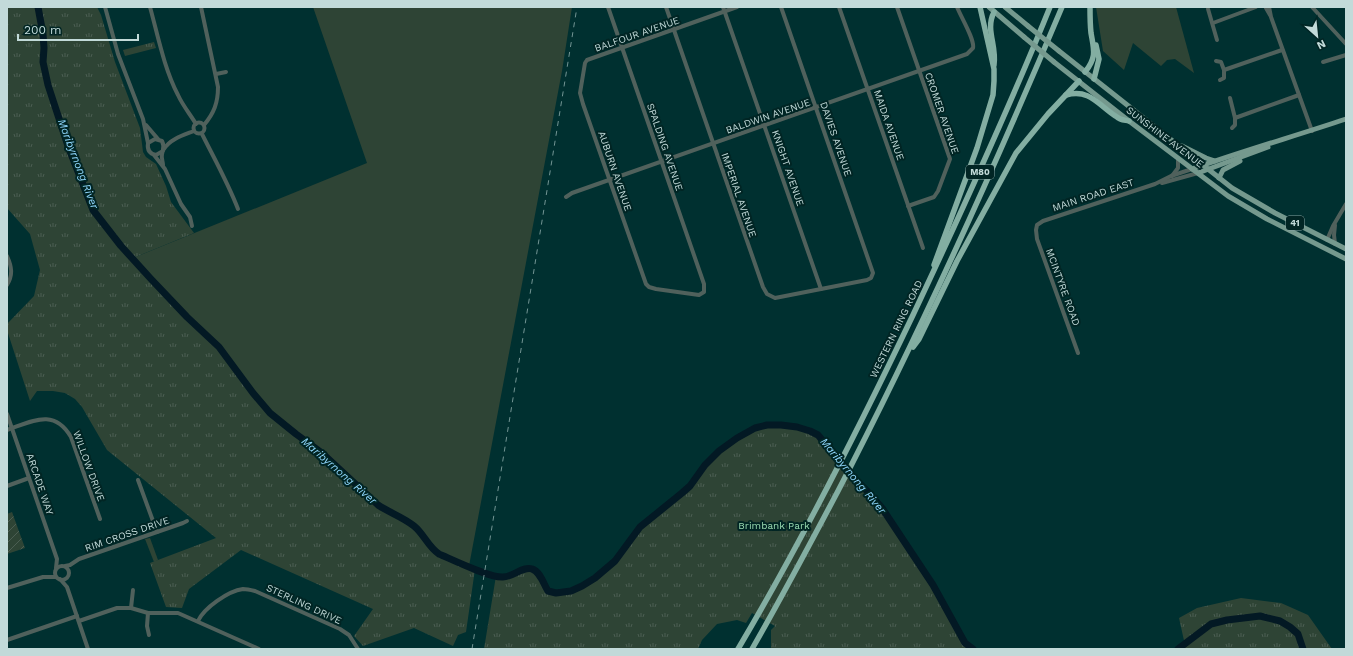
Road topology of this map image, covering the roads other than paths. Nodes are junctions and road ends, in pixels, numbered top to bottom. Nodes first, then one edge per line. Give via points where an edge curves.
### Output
1 (105, 7) edge
2 (150, 7) edge
3 (201, 7) edge
4 (608, 7) edge
5 (666, 7) edge
6 (737, 7) edge
7 (781, 7) edge
8 (839, 7) edge
9 (897, 7) edge
10 (957, 7) edge
11 (980, 7) edge
12 (989, 7) edge
13 (1005, 7) edge
14 (1050, 7) edge
15 (1062, 7) edge
16 (1090, 7) edge
17 (1255, 7) edge
18 (1266, 7) edge
19 (1312, 7) edge
20 (724, 9) edge
21 (996, 9) edge
22 (1208, 9) dead end
23 (1090, 15) junction
24 (1212, 23) junction
25 (673, 29) junction
26 (1216, 40) dead end
27 (1346, 44) edge
28 (622, 47) junction
29 (1282, 50) junction
30 (1346, 55) edge
31 (587, 60) joint
32 (1216, 61) dead end
33 (1323, 62) dead end
34 (994, 69) junction
35 (1224, 70) junction
36 (920, 71) junction
37 (226, 72) dead end
38 (1085, 72) junction
39 (216, 74) junction
40 (1094, 80) junction
41 (1220, 80) dead end
42 (1078, 81) junction
43 (868, 89) junction
44 (1066, 95) junction
45 (1299, 95) junction
46 (1230, 98) dead end
47 (816, 108) junction
48 (1235, 118) junction
49 (143, 120) junction
50 (1129, 121) junction
51 (1346, 121) edge
52 (196, 124) junction
53 (204, 125) junction
54 (764, 125) junction
55 (1232, 128) dead end
56 (194, 131) junction
57 (1312, 131) junction
58 (202, 134) junction
59 (179, 137) junction
60 (159, 139) junction
61 (1286, 140) junction
62 (1174, 142) junction
63 (713, 143) junction
64 (148, 144) junction
65 (164, 150) junction
66 (1256, 152) junction
67 (154, 155) junction
68 (1178, 158) junction
69 (1215, 161) junction
70 (661, 162) junction
71 (1202, 165) junction
72 (164, 169) junction
73 (1192, 169) junction
74 (1208, 169) junction
75 (1198, 173) junction
76 (1172, 176) junction
77 (1219, 178) junction
78 (609, 179) junction
79 (1155, 184) junction
80 (566, 197) dead end
81 (1346, 204) edge
82 (908, 206) junction
83 (238, 209) dead end
84 (1336, 221) junction
85 (1037, 225) joint
86 (192, 226) dead end
87 (1331, 231) junction
88 (1318, 235) junction
89 (1327, 240) junction
90 (1337, 245) junction
91 (1346, 246) edge
92 (923, 248) dead end
93 (1346, 249) edge
94 (1346, 255) edge
95 (7, 256) edge
96 (1346, 259) edge
97 (945, 279) junction
98 (929, 282) junction
99 (7, 284) edge
100 (647, 286) joint
101 (821, 288) junction
102 (1078, 353) dead end
103 (7, 414) edge
104 (9, 429) edge
105 (29, 478) junction
106 (138, 480) dead end
107 (7, 486) edge
108 (100, 519) dead end
109 (187, 521) dead end
110 (157, 532) junction
111 (57, 559) junction
112 (73, 564) junction
113 (64, 566) junction
114 (56, 570) junction
115 (68, 575) junction
116 (43, 577) junction
117 (58, 578) junction
118 (67, 587) junction
119 (7, 588) edge
120 (133, 590) dead end
121 (130, 608) junction
122 (148, 613) junction
123 (77, 616) junction
124 (79, 621) junction
125 (198, 621) junction
126 (149, 635) dead end
127 (7, 640) edge
128 (88, 649) edge
129 (259, 649) edge
130 (358, 649) edge
131 (738, 649) edge
132 (752, 649) edge

1 - 49 street via 120,60
2 - 52 street via 175,88
3 - 39 street
4 - 28 street, SPALDING AVENUE
5 - 25 street, IMPERIAL AVENUE
6 - 20 street, BALFOUR AVENUE
7 - 47 street, DAVIES AVENUE
8 - 43 street, MAIDA AVENUE
9 - 36 street, CROMER AVENUE
10 - 36 street, BALDWIN AVENUE via 973,40 973,48 967,54
11 - 34 highway
12 - 21 main road, SUNSHINE AVENUE / 41
13 - 38 main road, SUNSHINE AVENUE / 41, bridge
14 - 98 highway, WESTERN RING ROAD / M80 via 992,144
15 - 97 highway, M80
16 - 23 highway
17 - 18 street
17 - 24 street
18 - 29 street
19 - 27 street
20 - 25 street, BALFOUR AVENUE
20 - 54 street, KNIGHT AVENUE
21 - 34 highway via 990,26 995,55
21 - 42 main road, SUNSHINE AVENUE / 41, bridge via 1024,37
22 - 24 street
23 - 38 highway via 1094,52
23 - 40 highway via 1099,59
24 - 26 street
25 - 28 street, BALFOUR AVENUE
25 - 63 street, IMPERIAL AVENUE
28 - 31 street, BALFOUR AVENUE
28 - 70 street, SPALDING AVENUE
29 - 35 street
29 - 45 street
30 - 33 street
31 - 78 street, AUBURN AVENUE via 581,96
32 - 35 street via 1221,62
34 - 98 highway via 993,95 986,121
35 - 41 street via 1224,78
36 - 43 street, BALDWIN AVENUE
36 - 82 street, CROMER AVENUE via 950,162 935,196
37 - 39 street
38 - 40 main road, SUNSHINE AVENUE / 41
38 - 42 main road
39 - 53 street via 218,98
40 - 62 main road, SUNSHINE AVENUE / 41
42 - 44 highway
42 - 50 main road, SUNSHINE AVENUE / 41
43 - 47 street, BALDWIN AVENUE
43 - 82 street, MAIDA AVENUE
44 - 50 highway via 1078,93 1088,96 1118,118
44 - 97 highway via 1016,153
45 - 48 street
45 - 57 street
46 - 48 street
47 - 54 street, BALDWIN AVENUE
47 - 101 street, DAVIES AVENUE via 872,268 872,276 867,280
48 - 55 street via 1236,124
49 - 60 street
49 - 64 street
50 - 68 main road, SUNSHINE AVENUE / 41
51 - 57 main road, MAIN ROAD EAST
52 - 53 street
52 - 56 street
53 - 58 street
54 - 63 street, BALDWIN AVENUE
54 - 101 street, KNIGHT AVENUE
56 - 58 street
56 - 59 street
57 - 61 main road, MAIN ROAD EAST
58 - 83 street
59 - 60 street via 165,141
59 - 65 street via 168,143
60 - 64 street
60 - 65 street via 164,144
61 - 66 main road, MAIN ROAD EAST
61 - 69 main road, MAIN ROAD EAST
62 - 69 main road
62 - 71 main road, SUNSHINE AVENUE / 41
63 - 70 street, BALDWIN AVENUE
63 - 101 street, IMPERIAL AVENUE via 765,292 775,298
64 - 67 street via 149,152
65 - 67 street
65 - 72 street
66 - 74 main road, MAIN ROAD EAST
66 - 77 main road via 1223,170
67 - 72 street
68 - 73 main road, SUNSHINE AVENUE / 41
68 - 76 street via 1178,168
69 - 71 main road, MAIN ROAD EAST
70 - 78 street, BALDWIN AVENUE
70 - 100 street, SPALDING AVENUE via 704,284 704,292 701,295 694,295
71 - 73 main road, MAIN ROAD EAST
71 - 74 main road, SUNSHINE AVENUE / 41
72 - 86 street via 190,217
73 - 75 main road, SUNSHINE AVENUE / 41
73 - 76 street, MAIN ROAD EAST
74 - 75 main road, MAIN ROAD EAST
74 - 77 main road, SUNSHINE AVENUE / 41
75 - 79 street, MAIN ROAD EAST
75 - 96 main road, SUNSHINE AVENUE / 41 via 1260,215
76 - 79 street, MAIN ROAD EAST
77 - 88 main road, SUNSHINE AVENUE / 41 via 1259,204
78 - 80 street, BALDWIN AVENUE
78 - 100 street, AUBURN AVENUE
79 - 85 street, MAIN ROAD EAST
81 - 84 street
82 - 92 street, MAIDA AVENUE
84 - 87 street
84 - 90 street via 1334,235
85 - 102 street, MCINTYRE ROAD via 1037,239
87 - 88 street
87 - 89 street
88 - 89 main road, SUNSHINE AVENUE / 41
89 - 90 main road, SUNSHINE AVENUE / 41
89 - 94 main road via 1329,247
90 - 91 street
90 - 93 main road, SUNSHINE AVENUE / 41
95 - 99 street via 11,268
97 - 132 highway, WESTERN RING ROAD via 919,339 904,361 807,550
98 - 131 highway, WESTERN RING ROAD / M80 via 849,447
103 - 104 street, ARCADE WAY
104 - 105 street, ARCADE WAY
104 - 108 street, WILLOW DRIVE via 44,419 53,419 64,426 71,437
105 - 107 street
105 - 111 street, ARCADE WAY
106 - 110 street
109 - 110 street, RIM CROSS DRIVE
110 - 112 street, RIM CROSS DRIVE via 79,559
111 - 113 street, ARCADE WAY
111 - 114 street, ARCADE WAY
112 - 113 street, RIM CROSS DRIVE
112 - 115 street
113 - 114 street via 59,566
113 - 115 street via 68,569
114 - 116 street
114 - 117 street
115 - 117 street via 64,579
115 - 118 street
116 - 117 street
116 - 119 street
117 - 118 street
118 - 123 street
120 - 121 street
121 - 122 street
121 - 124 street via 117,608
122 - 125 street via 178,613
122 - 126 street
123 - 124 street
123 - 127 street
124 - 128 street
125 - 129 street
125 - 130 street, STERLING DRIVE via 209,608 229,594 244,589 255,591 340,629 349,635

